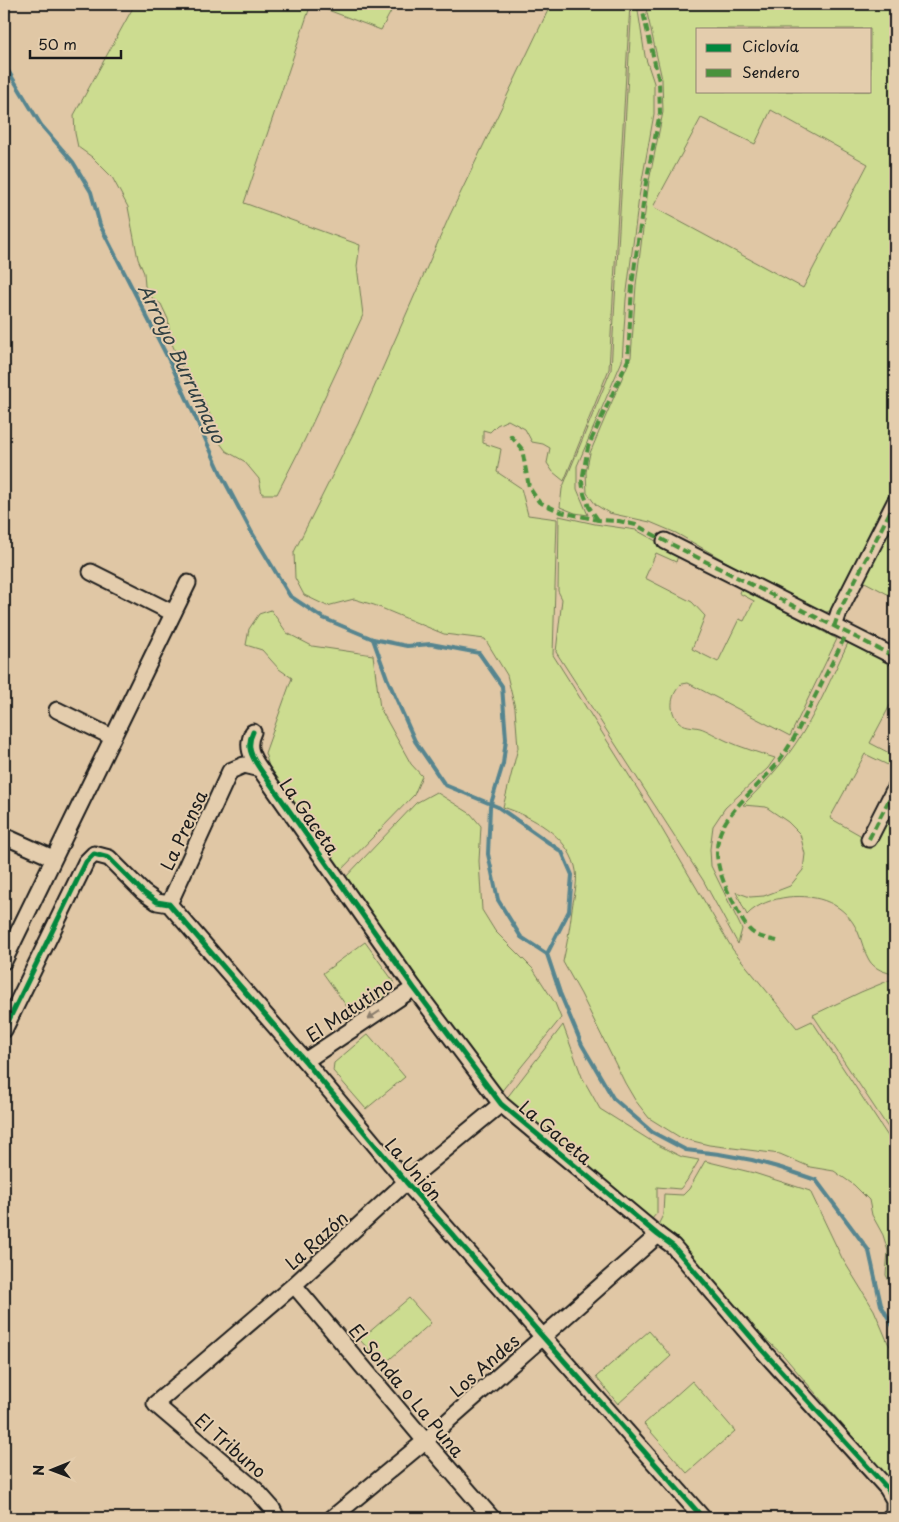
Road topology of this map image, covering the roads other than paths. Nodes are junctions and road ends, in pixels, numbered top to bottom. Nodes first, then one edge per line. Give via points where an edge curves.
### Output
1 (895, 502) edge
2 (665, 541) dead end
3 (91, 572) dead end
4 (188, 583) dead end
5 (173, 613) junction
6 (834, 627) junction
7 (895, 657) edge
8 (57, 710) dead end
9 (253, 732) dead end
10 (112, 737) junction
11 (260, 769) junction
12 (230, 771) joint
13 (895, 788) edge
14 (4, 836) edge
15 (869, 839) dead end
16 (53, 858) junction
17 (169, 904) junction
18 (4, 960) edge
19 (414, 988) junction
20 (4, 1030) edge
21 (306, 1062) junction
22 (501, 1104) junction
23 (406, 1182) junction
24 (658, 1235) junction
25 (294, 1285) junction
26 (544, 1337) junction
27 (155, 1404) joint
28 (425, 1442) junction
29 (892, 1516) edge
30 (277, 1518) edge
31 (332, 1518) edge
32 (492, 1518) edge
33 (703, 1518) edge

1 - 6 street
2 - 6 street
3 - 5 street
4 - 5 street
5 - 10 street
6 - 7 street
8 - 10 street
9 - 11 street, La Gaceta via 248,744
10 - 16 street
11 - 12 street, La Gaceta via 244,765
11 - 19 street, La Gaceta
12 - 17 street, La Prensa
13 - 15 street
14 - 16 street
16 - 18 street
17 - 20 street, La Unión via 157,902 109,858 94,854 86,862
17 - 21 street, La Unión
19 -> 21 street, El Matutino
19 - 22 street, La Gaceta
21 - 23 street, La Unión
22 - 23 street, La Razón
22 - 24 street, La Gaceta
23 - 25 street, La Razón
23 - 26 street, La Unión
24 - 26 street, Los Andes
24 - 29 street, La Gaceta via 673,1246 887,1488 894,1500
25 - 27 street, La Razón
25 - 28 street, El Sonda o La Puna
26 - 28 street, Los Andes
26 - 33 street, La Unión
27 - 30 street, El Tribuno via 256,1490
28 - 31 street, Los Andes
28 - 32 street, El Sonda o La Puna

